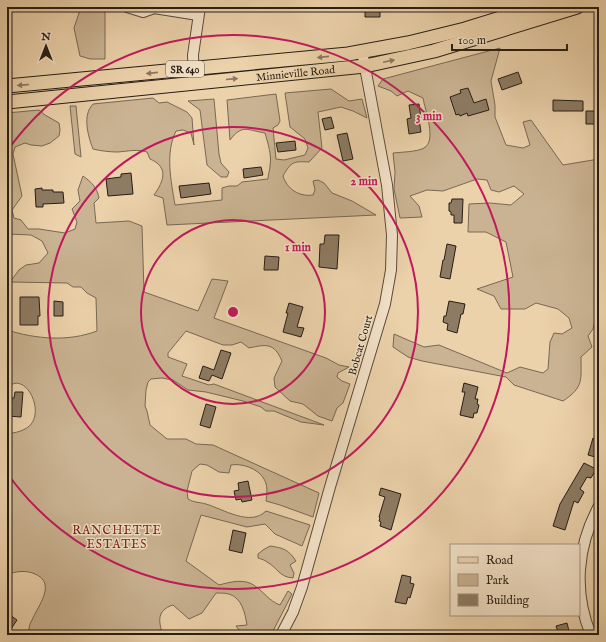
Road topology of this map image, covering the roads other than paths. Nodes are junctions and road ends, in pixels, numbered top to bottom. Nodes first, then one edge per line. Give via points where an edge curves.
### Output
1 (127, 7) edge
2 (153, 7) edge
3 (536, 7) edge
4 (577, 7) edge
5 (174, 9) edge
6 (199, 11) edge
7 (362, 51) junction
8 (365, 66) junction
9 (192, 69) junction
10 (194, 83) junction
11 (7, 86) edge
12 (7, 102) edge
13 (599, 506) edge
14 (281, 635) edge
15 (591, 635) edge

1 - 2 street via 143,12
2 - 5 street
3 - 7 main road, Minnieville Road / SR 640 via 465,29
8 -> 4 main road, Minnieville Road / SR 640 via 452,46
5 - 6 street
6 - 9 street
7 - 8 street, Bobcat Court
7 -> 9 main road, Minnieville Road / SR 640
10 -> 8 main road, Minnieville Road / SR 640
8 - 14 street, Bobcat Court via 387,185 392,235 391,270 385,304 302,588
9 - 10 street
9 -> 11 main road, Minnieville Road / SR 640
10 - 12 main road, Minnieville Road / SR 640
13 - 15 street via 590,522 580,562 580,590

